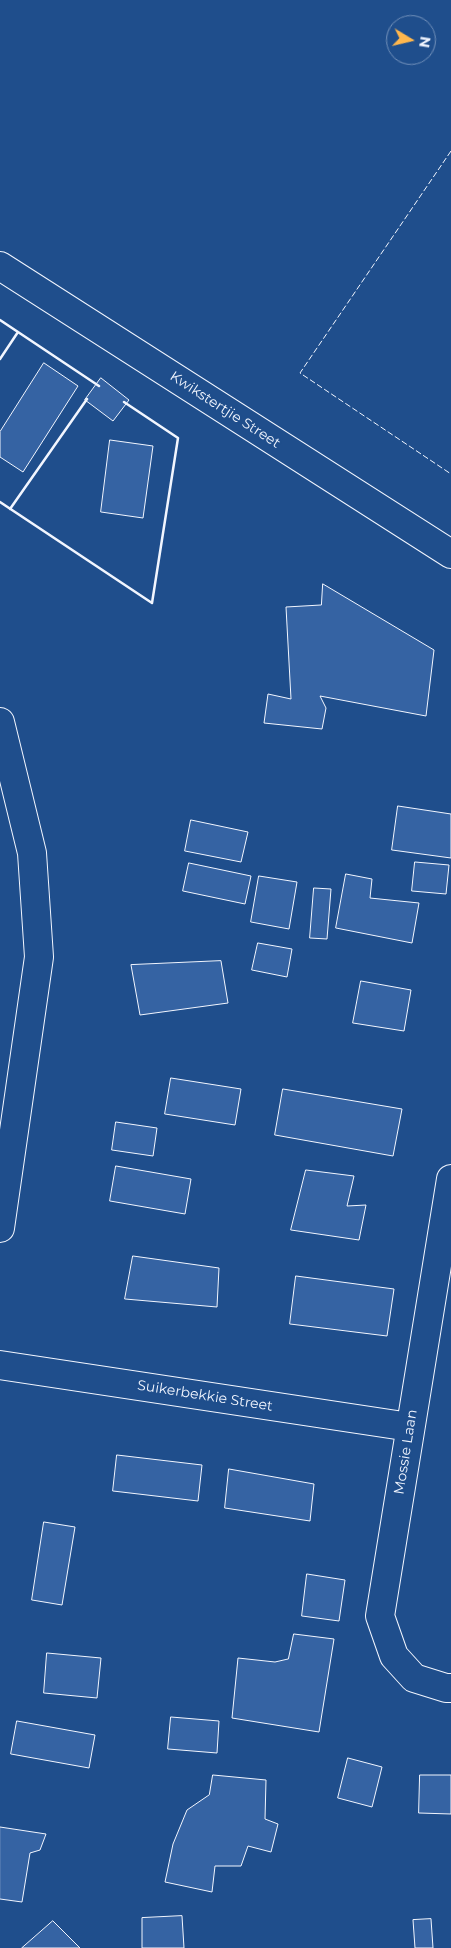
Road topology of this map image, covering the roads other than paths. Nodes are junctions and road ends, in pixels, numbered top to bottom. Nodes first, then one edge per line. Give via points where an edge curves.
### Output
1 (0, 266) edge
2 (451, 554) edge
3 (0, 722) edge
4 (451, 1179) edge
5 (0, 1228) edge
6 (0, 1365) edge
7 (410, 1427) junction
8 (451, 1688) edge

1 - 2 street, Kwikstertjie Street
3 - 5 street via 32,853 39,957
4 - 7 street, Mossie Laan
6 - 7 street, Suikerbekkie Street
7 - 8 street, Mossie Laan via 380,1616 394,1656 414,1678

